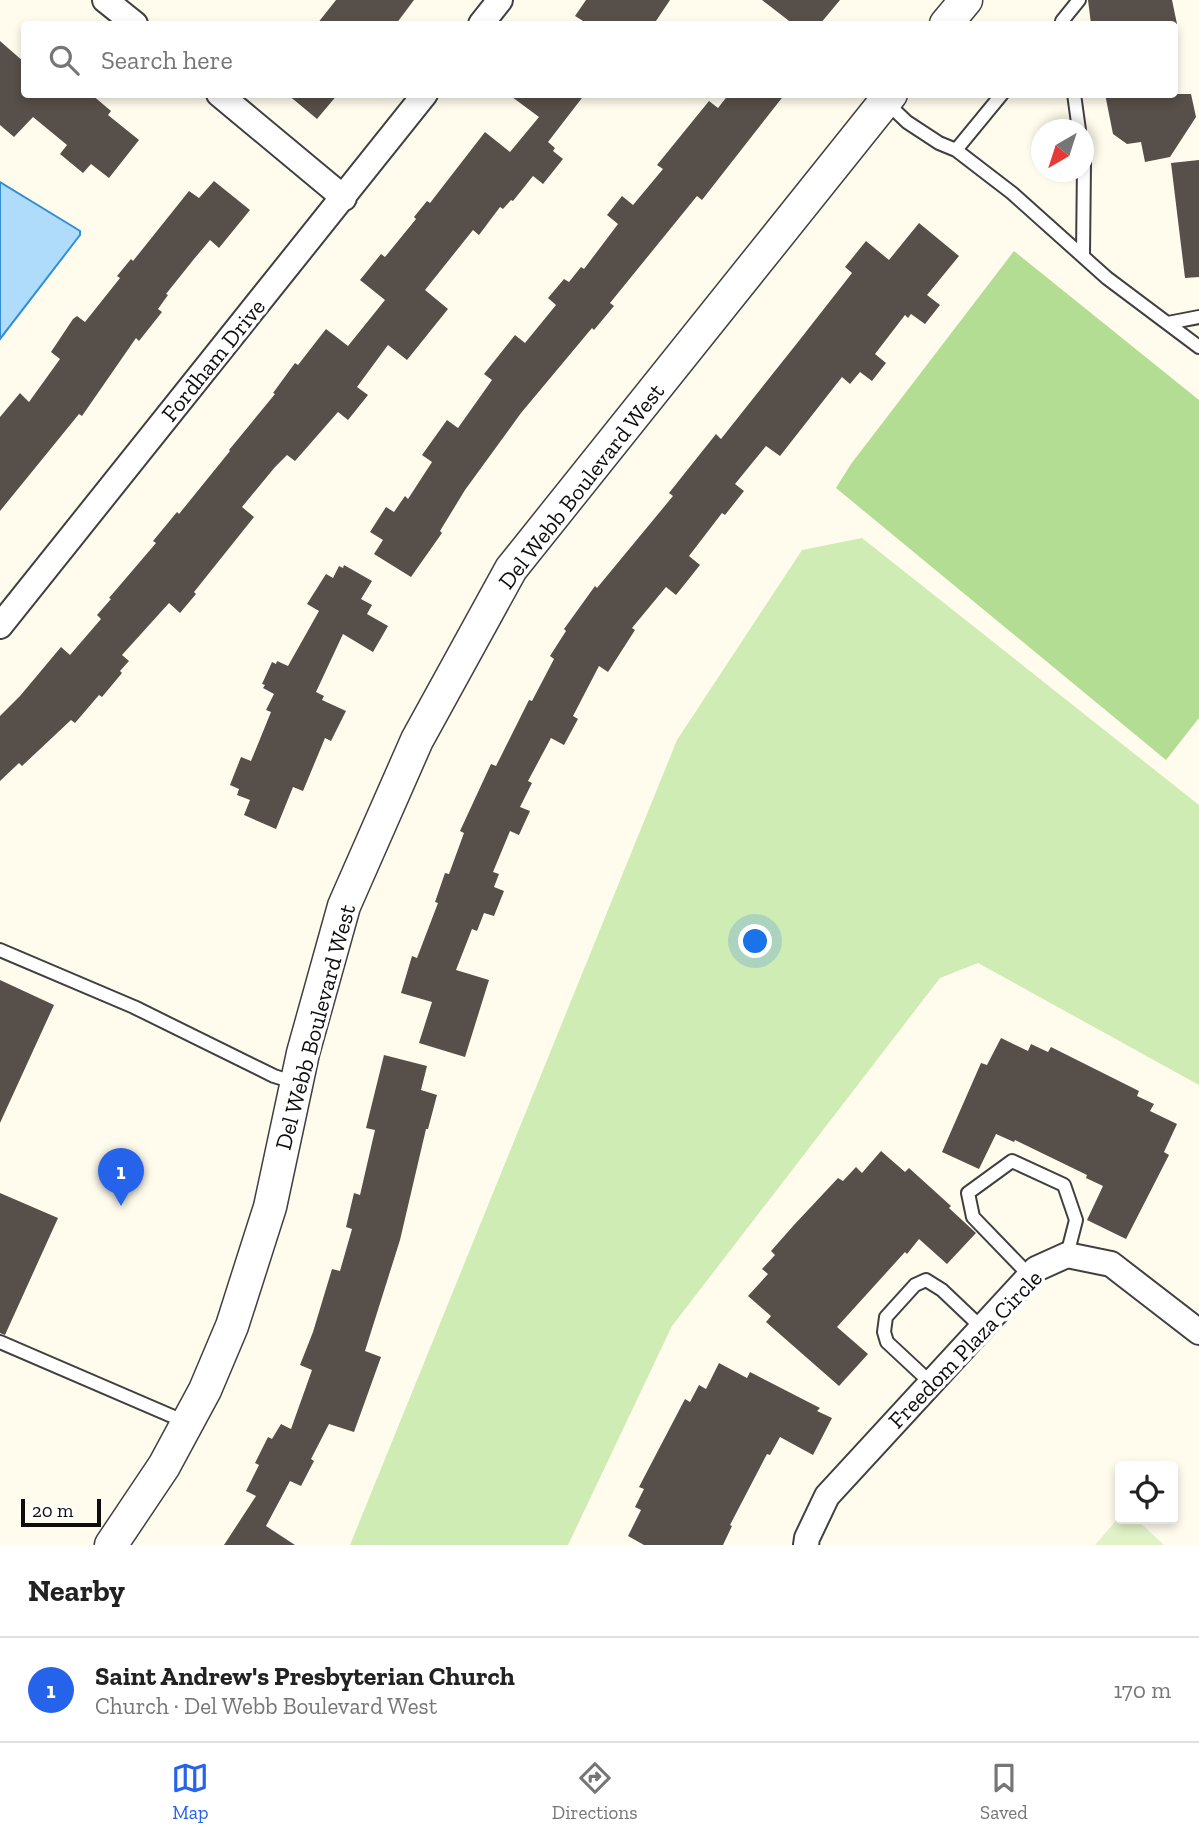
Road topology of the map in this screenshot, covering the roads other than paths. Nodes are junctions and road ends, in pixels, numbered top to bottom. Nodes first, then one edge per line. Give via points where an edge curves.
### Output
1 (105, 0) edge
2 (500, 0) edge
3 (966, 0) edge
4 (1079, 0) edge
5 (131, 21) edge
6 (483, 21) edge
7 (948, 21) edge
8 (1063, 21) edge
9 (224, 98) edge
10 (422, 98) edge
11 (888, 98) edge
12 (999, 98) edge
13 (1075, 98) edge
14 (1077, 119) edge
15 (956, 150) junction
16 (1083, 182) edge
17 (344, 198) junction
18 (1083, 254) junction
19 (1199, 317) edge
20 (1168, 323) junction
21 (1199, 347) edge
22 (0, 626) edge
23 (0, 950) edge
24 (296, 1083) junction
25 (1067, 1255) junction
26 (1030, 1276) junction
27 (982, 1328) junction
28 (1199, 1332) edge
29 (0, 1342) edge
30 (932, 1382) junction
31 (188, 1423) junction
32 (111, 1545) edge
33 (806, 1545) edge

1 - 5 street
2 - 6 street
3 - 7 street
4 - 8 lane
9 - 17 street
10 - 17 street, Fordham Drive
11 - 15 lane via 907,122
11 - 24 street, Del Webb Boulevard West via 511,569 417,740 344,906
12 - 15 lane
13 - 14 lane
15 - 18 lane
16 - 18 lane
17 - 22 street, Fordham Drive
18 - 20 lane via 1107,278
19 - 20 lane
20 - 21 lane
23 - 24 lane
24 - 31 street, Del Webb Boulevard West via 251,1272 220,1357
25 - 26 street, Freedom Plaza Circle
25 - 26 lane via 1076,1220 1065,1185 1012,1161 968,1194 973,1217
25 - 28 street, Freedom Plaza Circle via 1111,1264
26 - 27 street, Freedom Plaza Circle
27 - 30 street, Freedom Plaza Circle
27 - 30 lane via 942,1290 926,1280 915,1285 886,1317 884,1332 887,1342
29 - 31 lane
30 - 33 street, Freedom Plaza Circle via 827,1496
31 - 32 street, Del Webb Boulevard West

